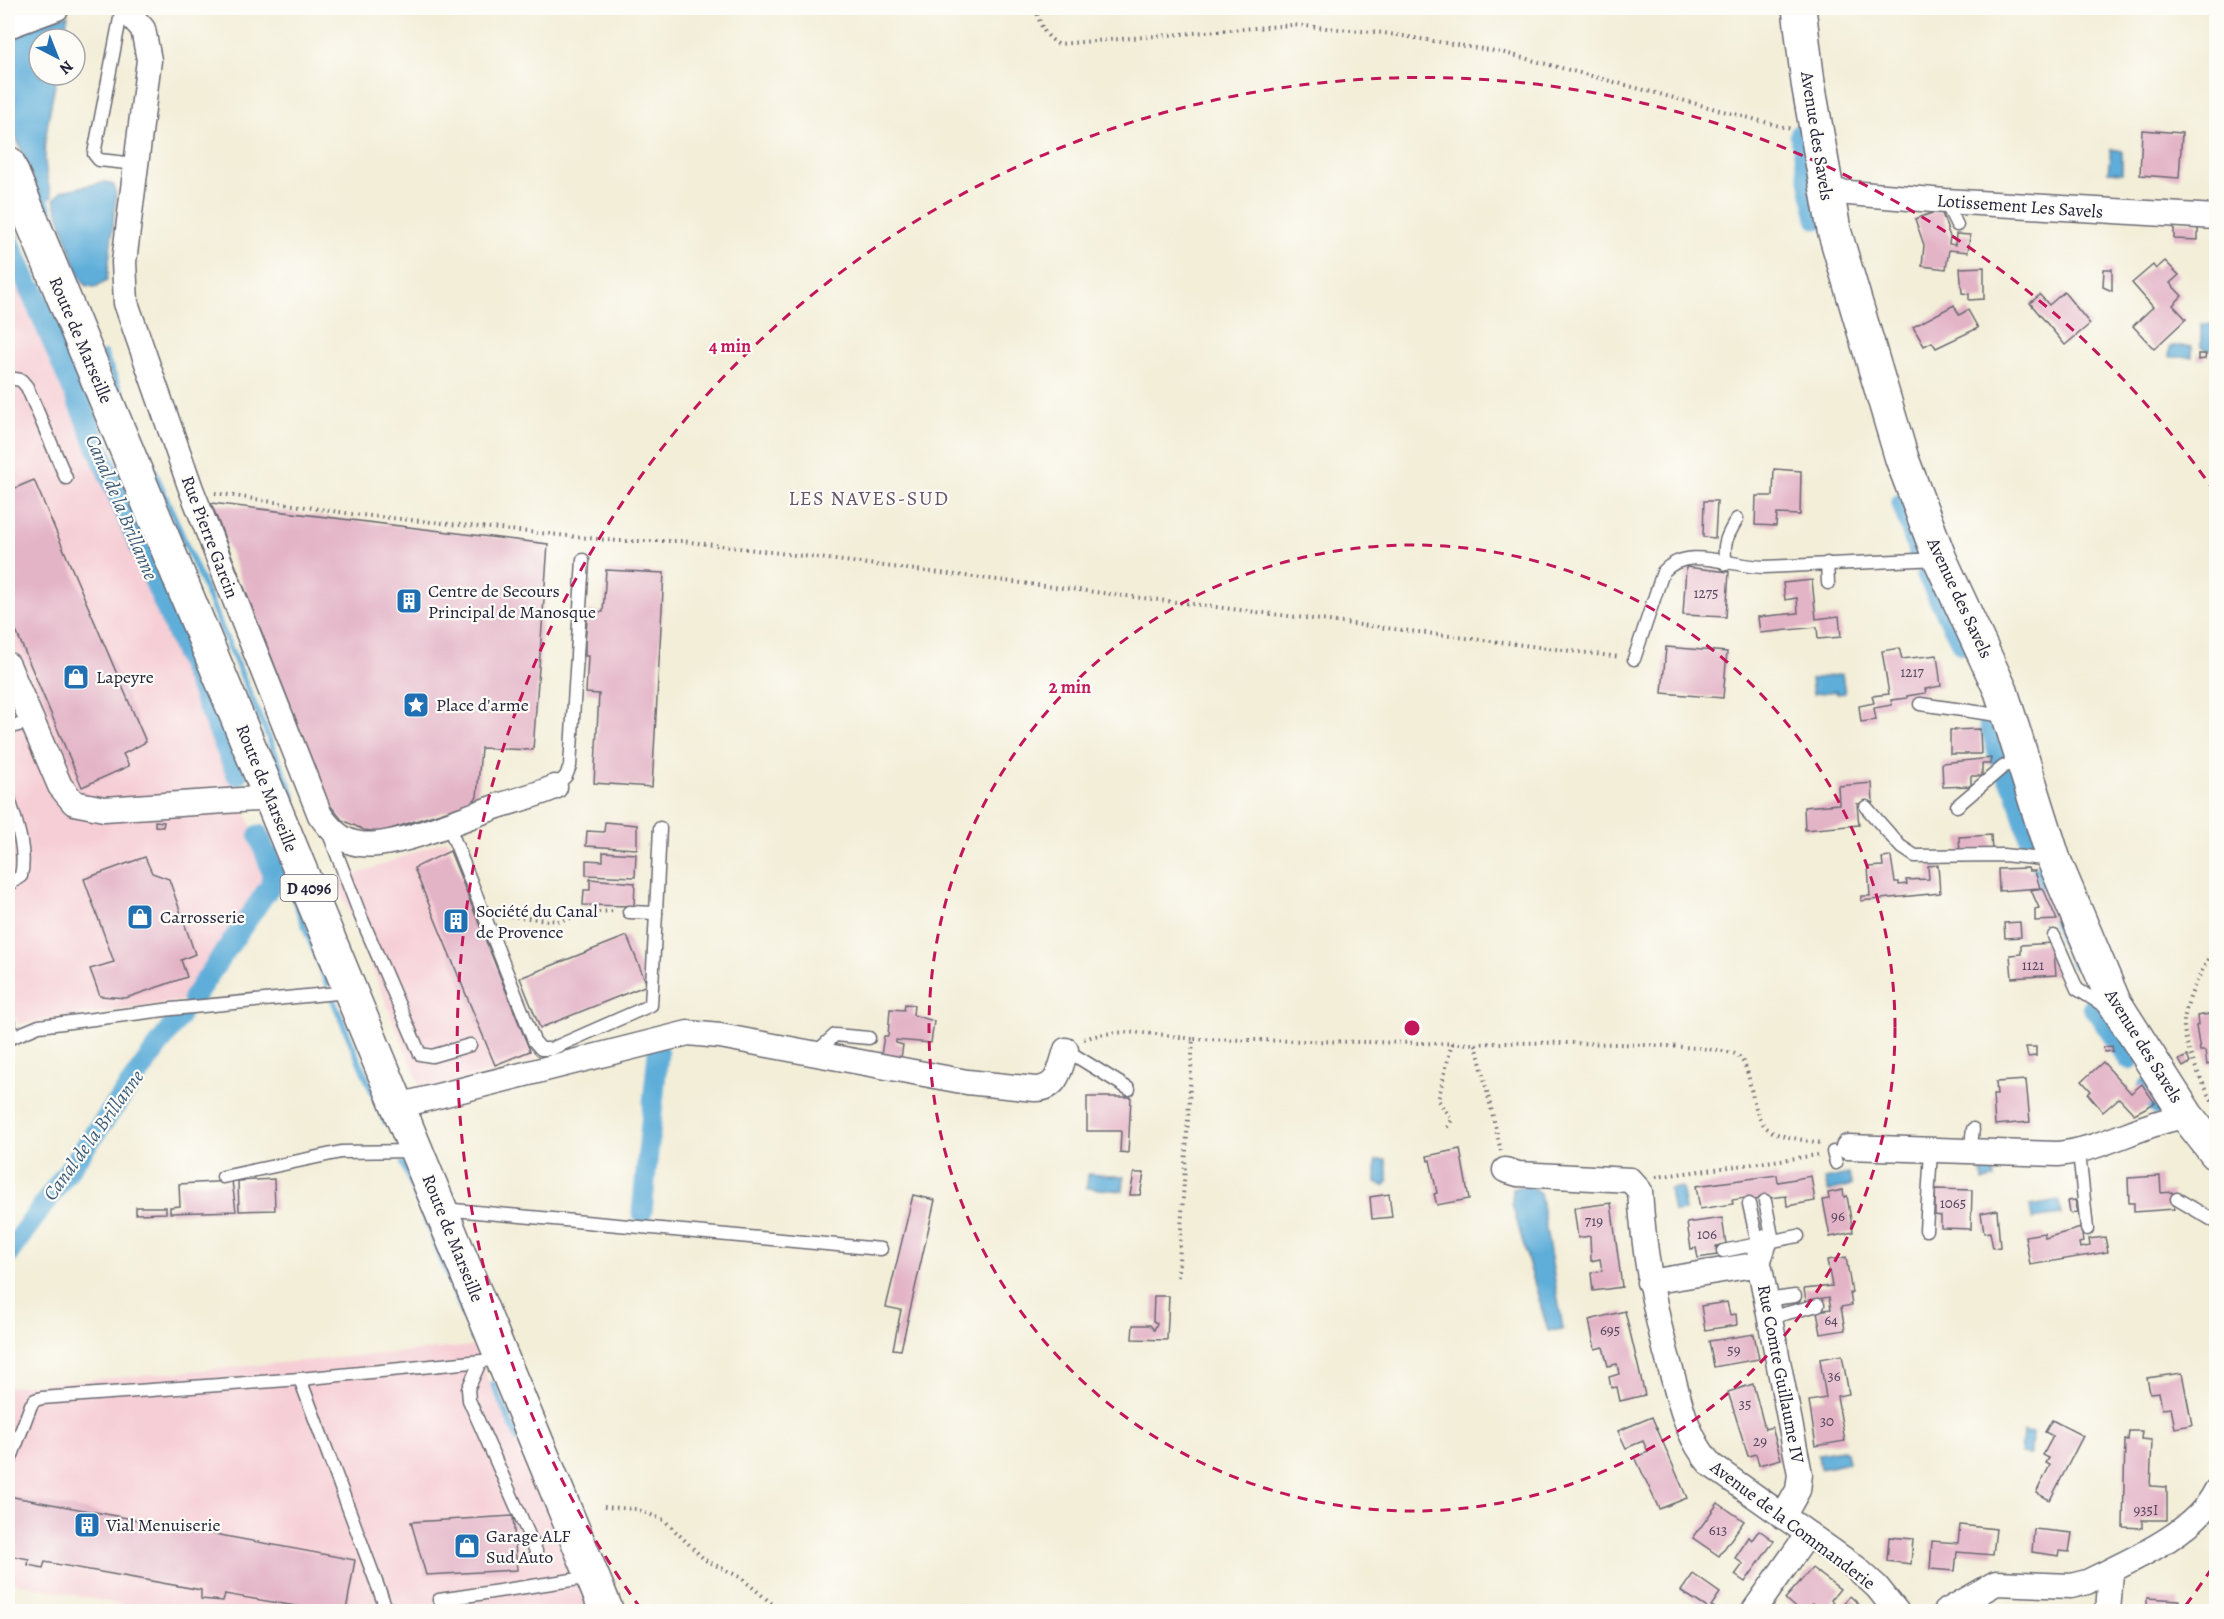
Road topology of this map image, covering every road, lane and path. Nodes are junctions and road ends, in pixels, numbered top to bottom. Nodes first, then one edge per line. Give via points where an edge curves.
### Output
1 (57, 8) edge
2 (123, 8) edge
3 (1036, 8) edge
4 (1799, 8) edge
5 (8, 27) edge
6 (1816, 133) junction
7 (136, 164) junction
8 (8, 165) edge
9 (1825, 191) junction
10 (1945, 201) junction
11 (2217, 217) edge
12 (1958, 225) dead end
13 (8, 378) edge
14 (66, 478) dead end
15 (191, 489) junction
16 (1737, 519) dead end
17 (1940, 559) junction
18 (583, 560) dead end
19 (1827, 563) junction
20 (1726, 564) junction
21 (1828, 583) dead end
22 (1634, 658) joint
23 (8, 665) edge
24 (1920, 704) dead end
25 (2010, 717) junction
26 (32, 721) junction
27 (8, 728) edge
28 (2021, 758) junction
29 (555, 787) joint
30 (8, 796) edge
31 (272, 798) junction
32 (1957, 806) dead end
33 (1866, 807) dead end
34 (325, 822) junction
35 (448, 824) junction
36 (660, 828) dead end
37 (21, 836) junction
38 (8, 839) edge
39 (2054, 860) junction
40 (8, 885) edge
41 (629, 912) joint
42 (656, 913) junction
43 (486, 918) junction
44 (2054, 936) dead end
45 (2217, 944) edge
46 (351, 992) junction
47 (2122, 1017) junction
48 (8, 1021) edge
49 (10, 1038) edge
50 (869, 1038) dead end
51 (1193, 1039) junction
52 (1452, 1042) junction
53 (1476, 1044) junction
54 (470, 1045) dead end
55 (1066, 1050) junction
56 (820, 1056) junction
57 (1129, 1089) dead end
58 (398, 1106) junction
59 (2202, 1111) edge
60 (1447, 1126) dead end
61 (417, 1151) junction
62 (1932, 1152) junction
63 (2079, 1152) junction
64 (2217, 1153) edge
65 (1839, 1154) junction
66 (1505, 1170) joint
67 (223, 1177) dead end
68 (1635, 1185) junction
69 (2177, 1199) dead end
70 (1765, 1201) dead end
71 (1749, 1204) dead end
72 (441, 1209) junction
73 (2217, 1222) edge
74 (2087, 1229) dead end
75 (1926, 1230) dead end
76 (1798, 1236) dead end
77 (1763, 1248) junction
78 (881, 1249) dead end
79 (1723, 1251) dead end
80 (1178, 1277) dead end
81 (1649, 1282) junction
82 (1795, 1296) dead end
83 (1818, 1305) dead end
84 (1767, 1309) junction
85 (491, 1361) junction
86 (300, 1378) junction
87 (8, 1466) edge
88 (2217, 1491) edge
89 (604, 1507) dead end
90 (1783, 1516) junction
91 (1808, 1534) junction
92 (536, 1551) dead end
93 (2111, 1570) junction
94 (593, 1577) junction
95 (439, 1600) dead end
96 (384, 1603) dead end
97 (607, 1611) edge
98 (783, 1611) edge
99 (1753, 1611) edge
100 (1897, 1611) edge
101 (1945, 1611) edge
102 (2108, 1611) edge

1 - 5 street
2 - 7 street, Rue Pierre Garcin via 139,21 149,51
2 - 7 lane via 94,154 99,160
3 - 6 path via 1047,38 1058,44 1292,25 1384,33 1501,51 1784,128
4 - 6 main road, Avenue des Savels
6 - 9 main road, Avenue des Savels
7 - 15 street, Rue Pierre Garcin via 124,292
8 - 31 main road, Route de Marseille / D 4096
9 - 10 street, Lotissement Les Savels
9 - 17 main road, Avenue des Savels via 1843,267 1902,459
10 - 11 street, Lotissement Les Savels
10 - 12 lane
13 - 14 lane via 21,380 27,387
15 - 22 path via 352,514 618,541 682,541
15 - 34 street, Rue Pierre Garcin
16 - 20 lane via 1725,538
17 - 19 lane
17 - 25 main road, Avenue des Savels via 1991,666
18 - 29 lane via 570,766
19 - 20 lane via 1764,567
19 - 21 lane
20 - 22 lane via 1695,556 1670,564 1663,572
23 - 26 street
24 - 25 lane
25 - 28 main road, Avenue des Savels
26 - 27 lane
26 - 31 street via 64,792 81,806 104,809
28 - 32 lane via 2002,767
28 - 39 main road, Avenue des Savels
29 - 35 street, Rue Pierre Garcin
30 - 37 lane
31 - 46 main road, Route de Marseille / D 4096
33 - 39 lane via 1907,853 1922,857 2004,850
34 - 35 street, Rue Pierre Garcin via 348,841 374,845
34 - 54 lane via 420,1054 427,1057
35 - 43 lane
36 - 42 lane
37 - 38 lane
37 - 40 lane via 21,876
39 - 47 main road, Avenue des Savels via 2079,926
41 - 42 lane
41 - 43 path via 598,912 558,921 505,915
42 - 43 lane via 651,1005 546,1049 534,1041
44 - 47 lane via 2077,988
45 - 59 path via 2192,994 2184,1020 2187,1042 2206,1091
46 - 49 lane via 39,1026
46 - 58 main road, Route de Marseille / D 4096
47 - 59 main road, Avenue des Savels via 2148,1067
48 - 49 lane
50 - 56 lane via 835,1035 823,1046
51 - 52 path
51 - 55 path via 1144,1032 1095,1035
51 - 80 path
52 - 53 path
52 - 60 path via 1438,1100 1452,1120
53 - 65 path via 1729,1051 1742,1059 1760,1122 1770,1131
53 - 66 path
55 - 56 street via 1053,1083 1044,1089 967,1082
55 - 57 lane
56 - 58 street via 688,1033
58 - 61 main road, Route de Marseille / D 4096
59 - 63 street via 2152,1123
59 - 64 main road, Avenue des Savels
61 - 67 lane via 341,1152
61 - 72 main road, Route de Marseille / D 4096
62 - 63 street via 1971,1141 2043,1155
62 - 65 street
62 - 75 lane
63 - 74 lane
65 - 68 path
66 - 68 street
68 - 81 street, Avenue de la Commanderie
69 - 73 lane
70 - 77 lane
71 - 77 lane
72 - 78 lane
72 - 85 main road, Route de Marseille / D 4096
76 - 77 lane
77 - 79 lane
77 - 81 street, Rue Comte Guillaume IV
77 - 84 street, Rue Comte Guillaume IV
81 - 90 street, Avenue de la Commanderie via 1683,1413 1699,1450 1711,1465
82 - 84 lane
83 - 84 lane
84 - 90 street, Rue Comte Guillaume IV via 1800,1474 1798,1490
85 - 86 lane
85 - 92 lane via 468,1389 469,1400
85 - 94 main road, Route de Marseille / D 4096
86 - 87 lane via 35,1400
86 - 96 lane
88 - 93 street via 2189,1524 2135,1567
89 - 98 path via 636,1509 664,1520 705,1560 740,1577
90 - 91 street, Avenue de la Commanderie
91 - 99 street
91 - 100 street, Avenue de la Commanderie via 1855,1567
93 - 101 street via 2071,1586 1996,1583
93 - 102 street
94 - 95 lane
94 - 97 main road, Route de Marseille / D 4096

